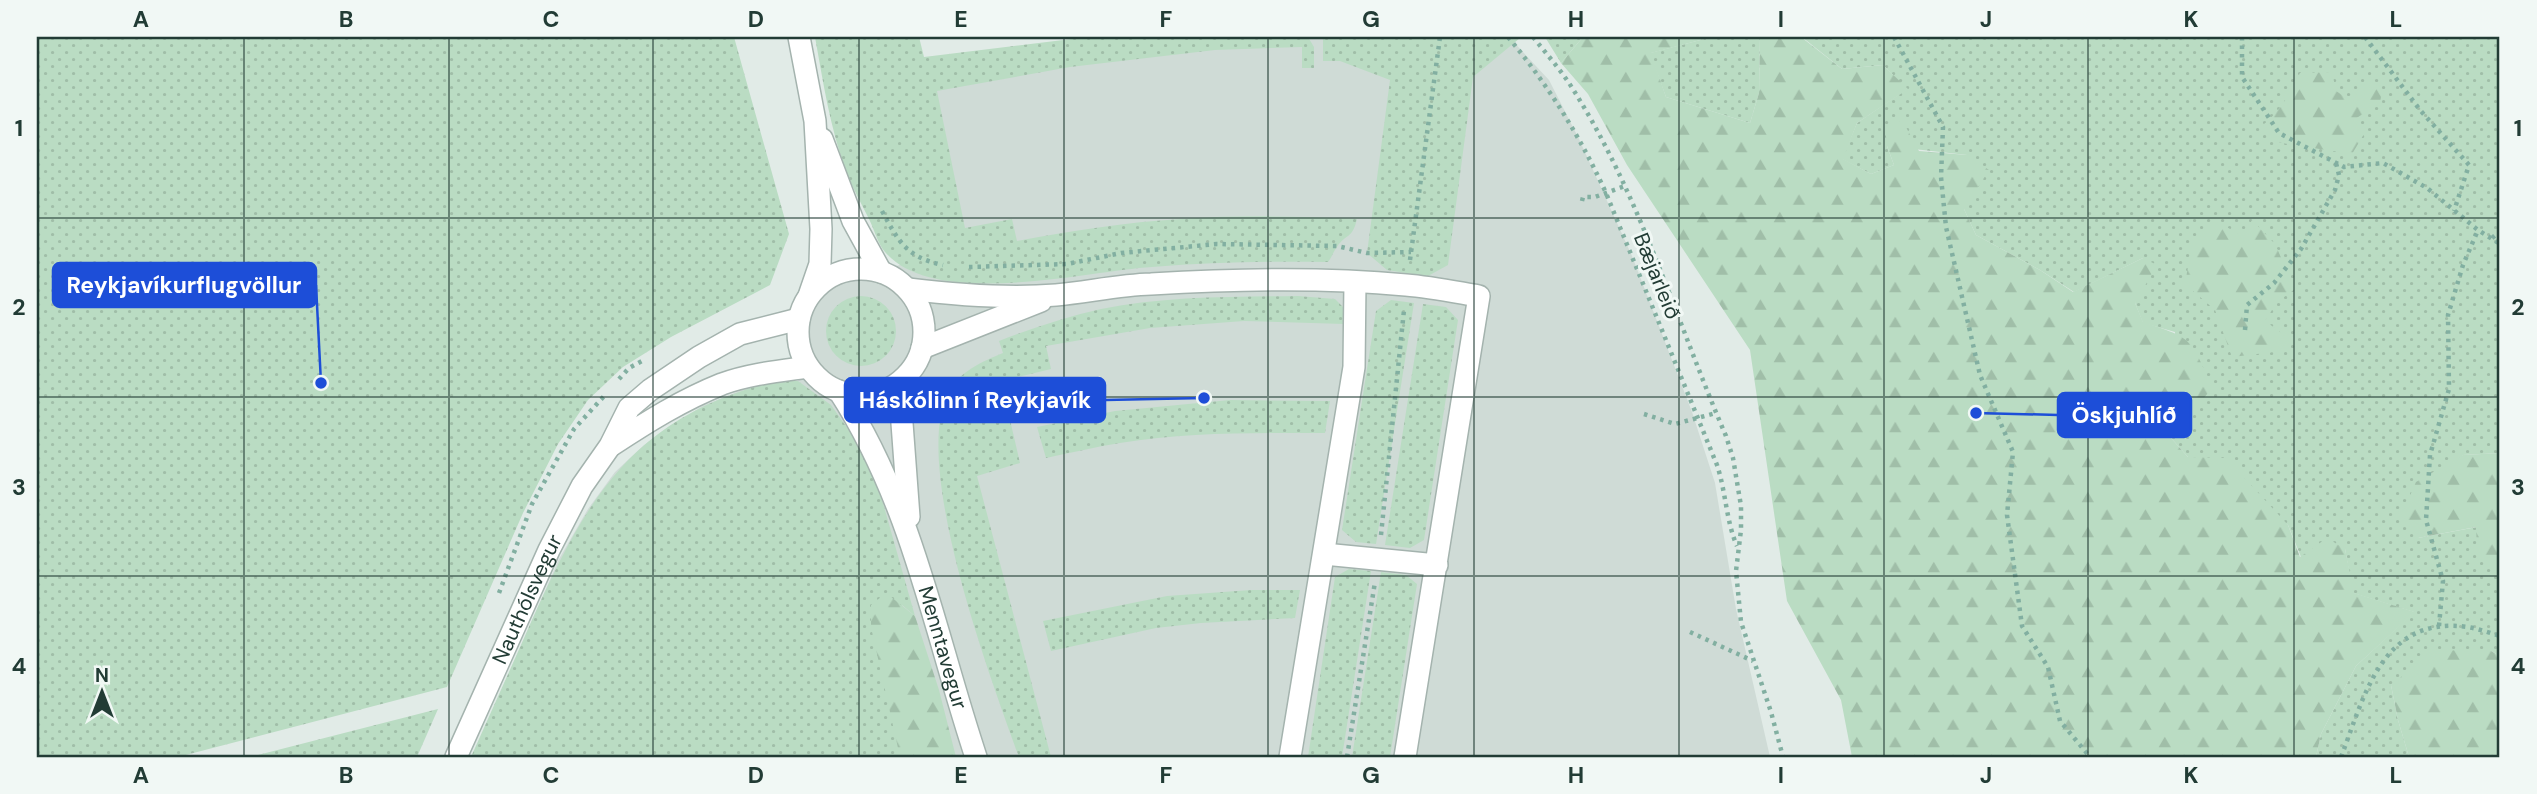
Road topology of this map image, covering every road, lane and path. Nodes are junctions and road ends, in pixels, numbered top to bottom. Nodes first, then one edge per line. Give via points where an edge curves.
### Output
1 (799, 37) edge
2 (1440, 37) edge
3 (1508, 37) edge
4 (1533, 37) edge
5 (1894, 37) edge
6 (2242, 37) edge
7 (2365, 37) edge
8 (815, 121) junction
9 (2336, 162) junction
10 (1625, 186) junction
11 (1606, 193) junction
12 (1582, 201) dead end
13 (882, 211) dead end
14 (2454, 211) junction
15 (2478, 230) junction
16 (2500, 231) edge
17 (2492, 238) junction
18 (2500, 244) edge
19 (1411, 252) junction
20 (952, 266) dead end
21 (963, 267) dead end
22 (881, 272) junction
23 (1355, 282) junction
24 (1406, 285) junction
25 (908, 289) junction
26 (810, 295) junction
27 (1057, 295) junction
28 (799, 319) junction
29 (2245, 330) dead end
30 (922, 348) junction
31 (808, 367) junction
32 (899, 383) junction
33 (839, 391) junction
34 (1716, 413) junction
35 (1644, 414) dead end
36 (1698, 419) junction
37 (610, 446) junction
38 (910, 537) junction
39 (1738, 546) junction
40 (1324, 554) junction
41 (1378, 558) junction
42 (1437, 565) junction
43 (2439, 626) junction
44 (1690, 632) dead end
45 (2500, 636) edge
46 (1753, 660) junction
47 (456, 757) edge
48 (976, 757) edge
49 (1290, 757) edge
50 (1347, 757) edge
51 (1405, 757) edge
52 (1783, 757) edge
53 (2090, 757) edge
54 (2341, 757) edge

1 - 8 street
2 - 19 path
3 - 11 path, Bæjarleið via 1568,119
4 - 10 path, Bæjarleið via 1568,82
5 - 53 path via 1943,127 1946,227 1980,375 2013,452 2007,515 2022,626 2048,667 2060,721
6 - 9 path via 2242,77 2279,133
7 - 14 path via 2469,165
8 - 22 street via 853,221
8 - 26 street via 820,264
9 - 14 path via 2344,167 2383,163 2427,188
9 - 29 path via 2335,190 2301,249 2274,283 2247,304
10 - 11 path
10 - 34 path, Bæjarleið
11 - 12 path
11 - 36 path, Bæjarleið
13 - 20 path via 900,244 918,258
14 - 15 path
15 - 17 path
15 - 43 path via 2448,315 2449,388 2430,455 2426,520 2443,581
16 - 17 path
17 - 18 path
19 - 21 path via 1217,244 1121,253 1067,264
19 - 24 path
22 - 25 street
22 - 26 street via 842,272
23 - 24 street
23 - 27 street via 1224,280 1133,284
23 - 40 street via 1354,367
24 - 41 path
24 - 42 street via 1479,296
25 - 27 street via 965,295
25 - 30 street via 922,317
26 - 28 street
27 - 30 street
28 - 31 street via 800,344
28 - 37 street, Nauthólsvegur via 740,334 660,383 629,408
30 - 32 street via 914,367
31 - 33 street
31 - 37 street, Nauthólsvegur via 724,383 670,408
32 - 33 street via 860,395
32 - 38 street, Menntavegur
33 - 38 street, Menntavegur via 880,464
34 - 36 path
34 - 39 path, Bæjarleið via 1738,482
35 - 36 path via 1675,424
36 - 39 path, Bæjarleið via 1724,486
37 - 47 street, Nauthólsvegur via 582,486 549,550
38 - 48 street, Menntavegur
39 - 46 path, Bæjarleið via 1737,597
40 - 41 street
40 - 49 street
41 - 42 street
41 - 50 path
42 - 51 street
43 - 45 path via 2468,627
43 - 54 path via 2417,633 2380,662
44 - 46 path
46 - 52 path, Bæjarleið

